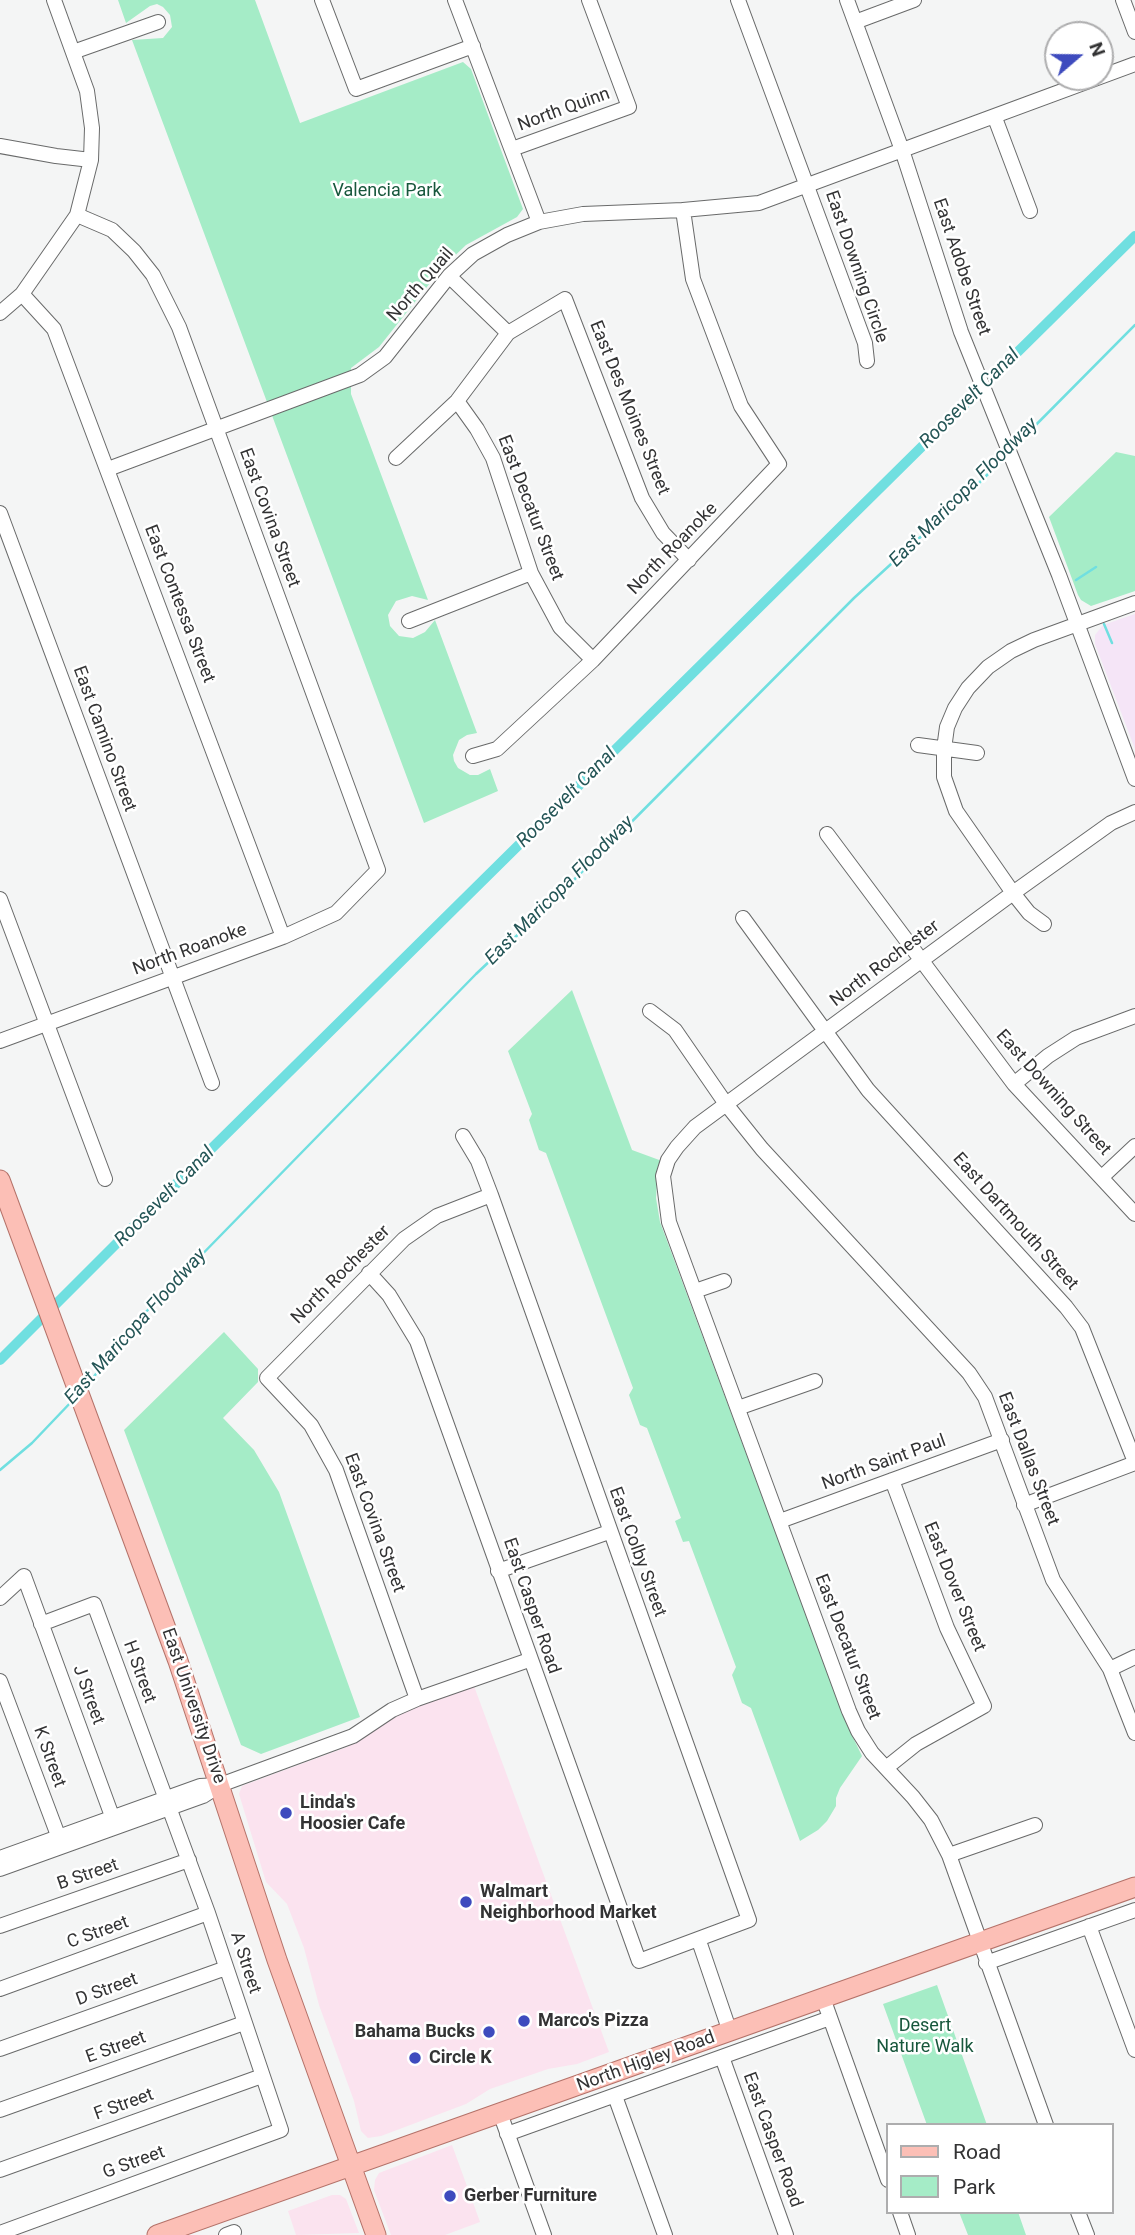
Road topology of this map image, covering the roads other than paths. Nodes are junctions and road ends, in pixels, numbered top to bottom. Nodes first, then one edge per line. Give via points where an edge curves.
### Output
1 (54, 0) edge
2 (322, 0) edge
3 (455, 0) edge
4 (589, 0) edge
5 (738, 0) edge
6 (846, 0) edge
7 (914, 0) edge
8 (1123, 0) edge
9 (158, 22) dead end
10 (855, 22) junction
11 (1135, 32) edge
12 (472, 46) junction
13 (73, 52) junction
14 (1135, 64) edge
15 (995, 118) junction
16 (0, 146) edge
17 (512, 149) junction
18 (902, 150) junction
19 (91, 160) junction
20 (807, 185) junction
21 (683, 210) junction
22 (1030, 211) dead end
23 (77, 215) junction
24 (539, 222) junction
25 (449, 276) junction
26 (22, 294) junction
27 (0, 313) edge
28 (508, 333) junction
29 (867, 361) dead end
30 (457, 401) junction
31 (216, 429) junction
32 (396, 458) dead end
33 (108, 469) junction
34 (0, 513) edge
35 (689, 560) junction
36 (531, 573) junction
37 (1135, 603) edge
38 (409, 621) dead end
39 (1078, 624) junction
40 (593, 660) junction
41 (918, 745) dead end
42 (944, 748) junction
43 (978, 753) dead end
44 (472, 756) dead end
45 (1135, 779) edge
46 (1135, 812) edge
47 (827, 834) dead end
48 (378, 870) joint
49 (1013, 893) junction
50 (0, 899) edge
51 (743, 918) dead end
52 (1044, 924) dead end
53 (282, 937) junction
54 (920, 962) junction
55 (173, 978) junction
56 (650, 1011) dead end
57 (1135, 1016) edge
58 (47, 1024) junction
59 (826, 1032) junction
60 (0, 1041) edge
61 (212, 1083) dead end
62 (1014, 1084) junction
63 (726, 1104) junction
64 (463, 1136) dead end
65 (1135, 1146) edge
66 (668, 1160) joint
67 (1102, 1177) junction
68 (105, 1179) dead end
69 (0, 1180) edge
70 (491, 1195) junction
71 (1135, 1214) edge
72 (369, 1273) junction
73 (724, 1281) dead end
74 (695, 1291) junction
75 (267, 1378) joint
76 (816, 1381) dead end
77 (738, 1408) junction
78 (1002, 1440) junction
79 (1135, 1463) edge
80 (892, 1480) junction
81 (1024, 1505) junction
82 (780, 1521) junction
83 (609, 1532) junction
84 (498, 1571) junction
85 (0, 1598) edge
86 (41, 1624) junction
87 (1135, 1657) edge
88 (529, 1660) junction
89 (1110, 1669) junction
90 (0, 1681) edge
91 (417, 1699) junction
92 (1135, 1733) edge
93 (886, 1768) junction
94 (220, 1785) junction
95 (168, 1804) junction
96 (114, 1822) junction
97 (1035, 1825) dead end
98 (60, 1842) junction
99 (949, 1855) junction
100 (2, 1859) edge
101 (189, 1860) junction
102 (1135, 1886) edge
103 (1135, 1910) edge
104 (208, 1913) junction
105 (0, 1926) edge
106 (1089, 1926) junction
107 (699, 1941) junction
108 (979, 1942) junction
109 (986, 1963) junction
110 (226, 1968) junction
111 (0, 1989) edge
112 (823, 1998) junction
113 (830, 2018) junction
114 (244, 2023) junction
115 (730, 2032) junction
116 (0, 2049) edge
117 (1135, 2050) edge
118 (722, 2057) junction
119 (261, 2076) junction
120 (615, 2096) junction
121 (0, 2110) edge
122 (500, 2113) junction
123 (1045, 2123) edge
124 (281, 2130) joint
125 (507, 2134) junction
126 (350, 2165) junction
127 (0, 2170) edge
128 (886, 2174) edge
129 (901, 2214) edge
130 (1079, 2214) edge
131 (0, 2233) edge
132 (157, 2235) edge
133 (376, 2235) edge
134 (544, 2235) edge
135 (665, 2235) edge
136 (786, 2235) edge
137 (908, 2235) edge
138 (1087, 2235) edge

1 - 13 street
2 - 12 street via 356,89
3 - 12 street
4 - 17 street, North Quinn via 629,107
5 - 20 street
6 - 10 street, East Adobe Street
7 - 10 street
8 - 11 street
9 - 13 street
10 - 18 street, East Adobe Street
12 - 17 street
13 - 19 street via 90,110
14 - 15 street, North Quail
15 - 18 street, North Quail
15 - 22 street
16 - 19 street
17 - 24 street
18 - 20 street, North Quail
18 - 39 street, East Adobe Street via 950,300
19 - 23 street
20 - 21 street, North Quail via 759,203
20 - 29 street, East Downing Circle via 865,343
21 - 24 street, North Quail via 583,214
21 - 35 street, North Roanoke via 693,279 741,406 779,464
23 - 26 street
23 - 31 street, East Covina Street via 112,230 153,275 179,327
24 - 25 street, North Quail via 473,254
25 - 28 street
25 - 31 street, North Quail via 385,356 360,375
26 - 27 street
26 - 33 street, East Contessa Street via 54,329
28 - 30 street
28 - 35 street, East Des Moines Street via 565,299 642,498 663,533
30 - 32 street
30 - 36 street, East Decatur Street via 493,458
31 - 33 street, North Quail
31 - 48 street, East Covina Street
33 - 53 street, East Contessa Street
34 - 55 street, East Camino Street
35 - 40 street, North Roanoke
36 - 38 street
36 - 40 street, East Decatur Street via 560,627
37 - 39 street
39 - 42 street via 1023,644 988,667 955,708
39 - 45 street, East Adobe Street
40 - 44 street, North Roanoke via 497,749
41 - 42 street
42 - 43 street
42 - 49 street via 944,777 956,811
46 - 49 street, North Rochester via 1111,823
47 - 54 street
48 - 53 street, North Roanoke via 336,914
49 - 52 street
49 - 54 street, North Rochester
50 - 58 street
51 - 59 street, East Dartmouth Street
53 - 55 street, North Roanoke
54 - 59 street, North Rochester
54 - 62 street, East Downing Street
55 - 58 street, North Roanoke
55 - 61 street, East Camino Street
56 - 63 street, East Dallas Street via 675,1030
57 - 62 street via 1076,1038
58 - 60 street, North Roanoke
58 - 68 street
59 - 63 street, North Rochester
59 - 79 street, East Dartmouth Street via 868,1090 1082,1328
62 - 67 street, East Downing Street
63 - 66 street, North Rochester via 683,1139
63 - 78 street, East Dallas Street via 969,1373 985,1397
64 - 70 street, East Colby Street
65 - 67 street
66 - 74 street, East Decatur Street via 664,1200
67 - 71 street, East Downing Street
69 - 94 main road, East University Drive
70 - 72 street, North Rochester via 437,1216 404,1239
70 - 83 street, East Colby Street
72 - 75 street, North Rochester
72 - 84 street, East Casper Road via 389,1295 417,1341
73 - 74 street
74 - 77 street, East Decatur Street
75 - 91 street, East Covina Street via 311,1424 336,1470
76 - 77 street
77 - 82 street, East Decatur Street
78 - 80 street, North Saint Paul
78 - 81 street, East Dallas Street
79 - 81 street
80 - 82 street, North Saint Paul
80 - 93 street, East Dover Street via 947,1628 984,1706 916,1744
81 - 89 street, East Dallas Street via 1053,1580
82 - 93 street, East Decatur Street via 858,1731
83 - 84 street
83 - 107 street, East Colby Street via 749,1920
84 - 88 street, East Casper Road
85 - 86 street, J Street via 24,1576
86 - 95 street, H Street via 94,1604
86 - 96 street, J Street
87 - 89 street
88 - 91 street
88 - 107 street, East Casper Road via 639,1961
89 - 92 street, East Dallas Street
90 - 98 street, K Street
91 - 94 street via 353,1737
93 - 99 street, East Decatur Street via 931,1820
94 - 95 street via 204,1796
94 - 126 main road, East University Drive
95 - 96 street
95 - 101 street, A Street
96 - 98 street
97 - 99 street
98 - 100 street
99 - 108 street, East Decatur Street
101 - 104 street, A Street
101 - 105 street, B Street
102 - 108 main road, North Higley Road
103 - 106 street
104 - 110 street, A Street
104 - 111 street, C Street
106 - 109 street
106 - 117 street
107 - 115 street
108 - 109 street, East Decatur Street
108 - 112 main road, North Higley Road
109 - 123 street, East Decatur Street
110 - 114 street, A Street
110 - 116 street, D Street
112 - 113 street
112 - 115 main road, North Higley Road
113 - 118 street, North Higley Road
113 - 128 street
114 - 119 street, A Street
114 - 121 street, E Street
115 - 122 main road, North Higley Road
118 - 120 street, North Higley Road
118 - 136 street, East Casper Road
119 - 124 street, A Street
119 - 127 street, F Street
120 - 125 street, North Higley Road
120 - 135 street
122 - 125 street
122 - 126 main road, North Higley Road
124 - 131 street, G Street
125 - 134 street
126 - 132 main road, North Higley Road
126 - 133 main road, East University Drive
129 - 137 street
130 - 138 street

